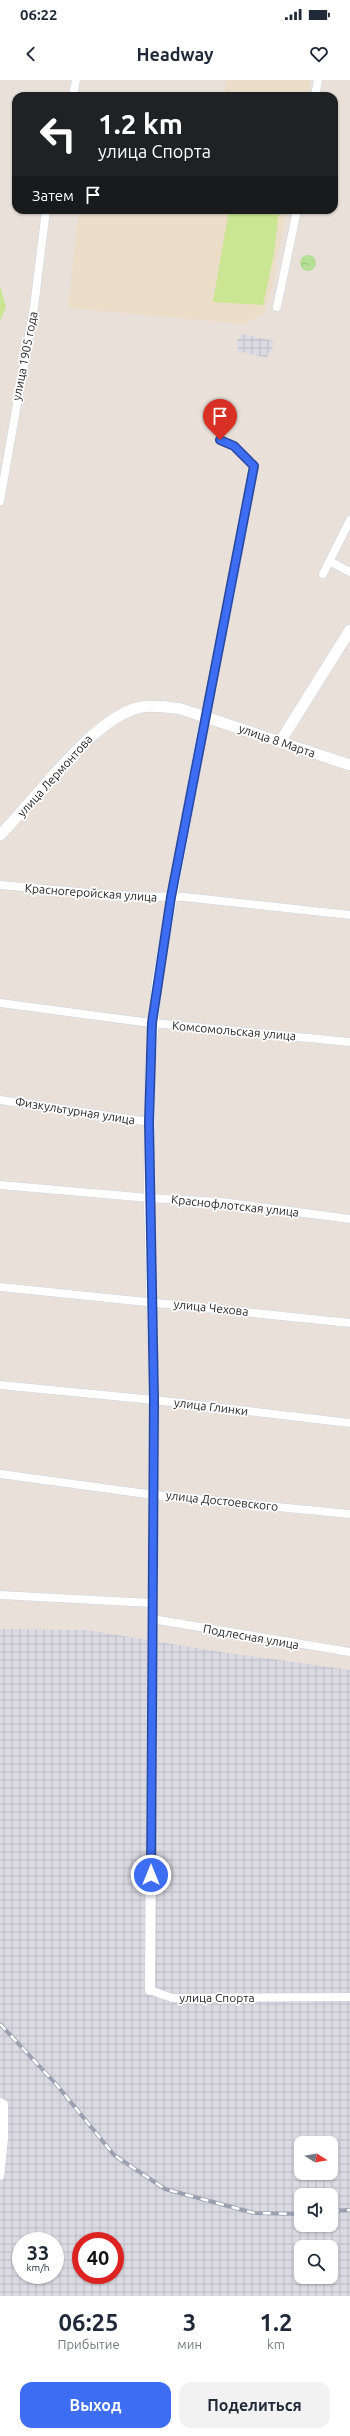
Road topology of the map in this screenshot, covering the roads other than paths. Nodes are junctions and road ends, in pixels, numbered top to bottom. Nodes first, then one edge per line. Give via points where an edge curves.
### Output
1 (76, 80) edge
2 (318, 80) edge
3 (74, 92) edge
4 (316, 92) edge
5 (46, 214) edge
6 (295, 214) edge
7 (277, 307) dead end
8 (220, 440) dead end
9 (0, 501) edge
10 (350, 520) edge
11 (330, 562) junction
12 (350, 572) edge
13 (323, 574) dead end
14 (350, 630) edge
15 (205, 716) junction
16 (280, 742) junction
17 (350, 765) edge
18 (0, 835) edge
19 (0, 885) edge
20 (171, 897) junction
21 (350, 915) edge
22 (0, 1003) edge
23 (152, 1023) junction
24 (350, 1042) edge
25 (0, 1100) edge
26 (149, 1122) junction
27 (0, 1185) edge
28 (149, 1198) junction
29 (350, 1219) edge
30 (0, 1287) edge
31 (151, 1301) junction
32 (350, 1324) edge
33 (0, 1385) edge
34 (154, 1400) junction
35 (350, 1423) edge
36 (0, 1474) edge
37 (154, 1494) junction
38 (350, 1514) edge
39 (0, 1595) edge
40 (152, 1603) junction
41 (152, 1619) junction
42 (350, 1652) edge
43 (150, 1990) joint
44 (350, 1998) edge
45 (0, 2102) edge
46 (0, 2176) edge

1 - 3 street
2 - 4 street
5 - 9 street, улица 1905 года via 34,307
6 - 7 street
8 - 15 street, улица Спорта via 234,446 254,466
10 - 11 street
11 - 12 street
11 - 13 street
14 - 16 main road
15 - 16 main road, улица 8 Марта
15 - 18 main road, улица Лермонтова via 165,706 123,713 85,741
15 - 20 street, улица Спорта
16 - 17 main road, улица 8 Марта
19 - 20 street, Красногеройская улица via 121,896
20 - 21 street, Красногеройская улица
20 - 23 street, улица Спорта
22 - 23 street, Комсомольская улица
23 - 24 street, Комсомольская улица
23 - 26 street, улица Спорта
25 - 26 street, Физкультурная улица
26 - 28 street, улица Спорта
27 - 28 street, Краснофлотская улица
28 - 29 street, Краснофлотская улица via 221,1202
28 - 31 street, улица Спорта
30 - 31 street, улица Чехова
31 - 32 street, улица Чехова
31 - 34 street, улица Спорта
33 - 34 street, улица Глинки
34 - 35 street, улица Глинки
34 - 37 street, улица Спорта
36 - 37 street, улица Достоевского
37 - 38 street, улица Достоевского
37 - 40 street, улица Спорта
39 - 40 street
40 - 41 street, улица Спорта
41 - 42 street, Подлесная улица
41 - 43 street, улица Спорта
43 - 44 street, улица Спорта via 172,1998
45 - 46 street via 4,2104

